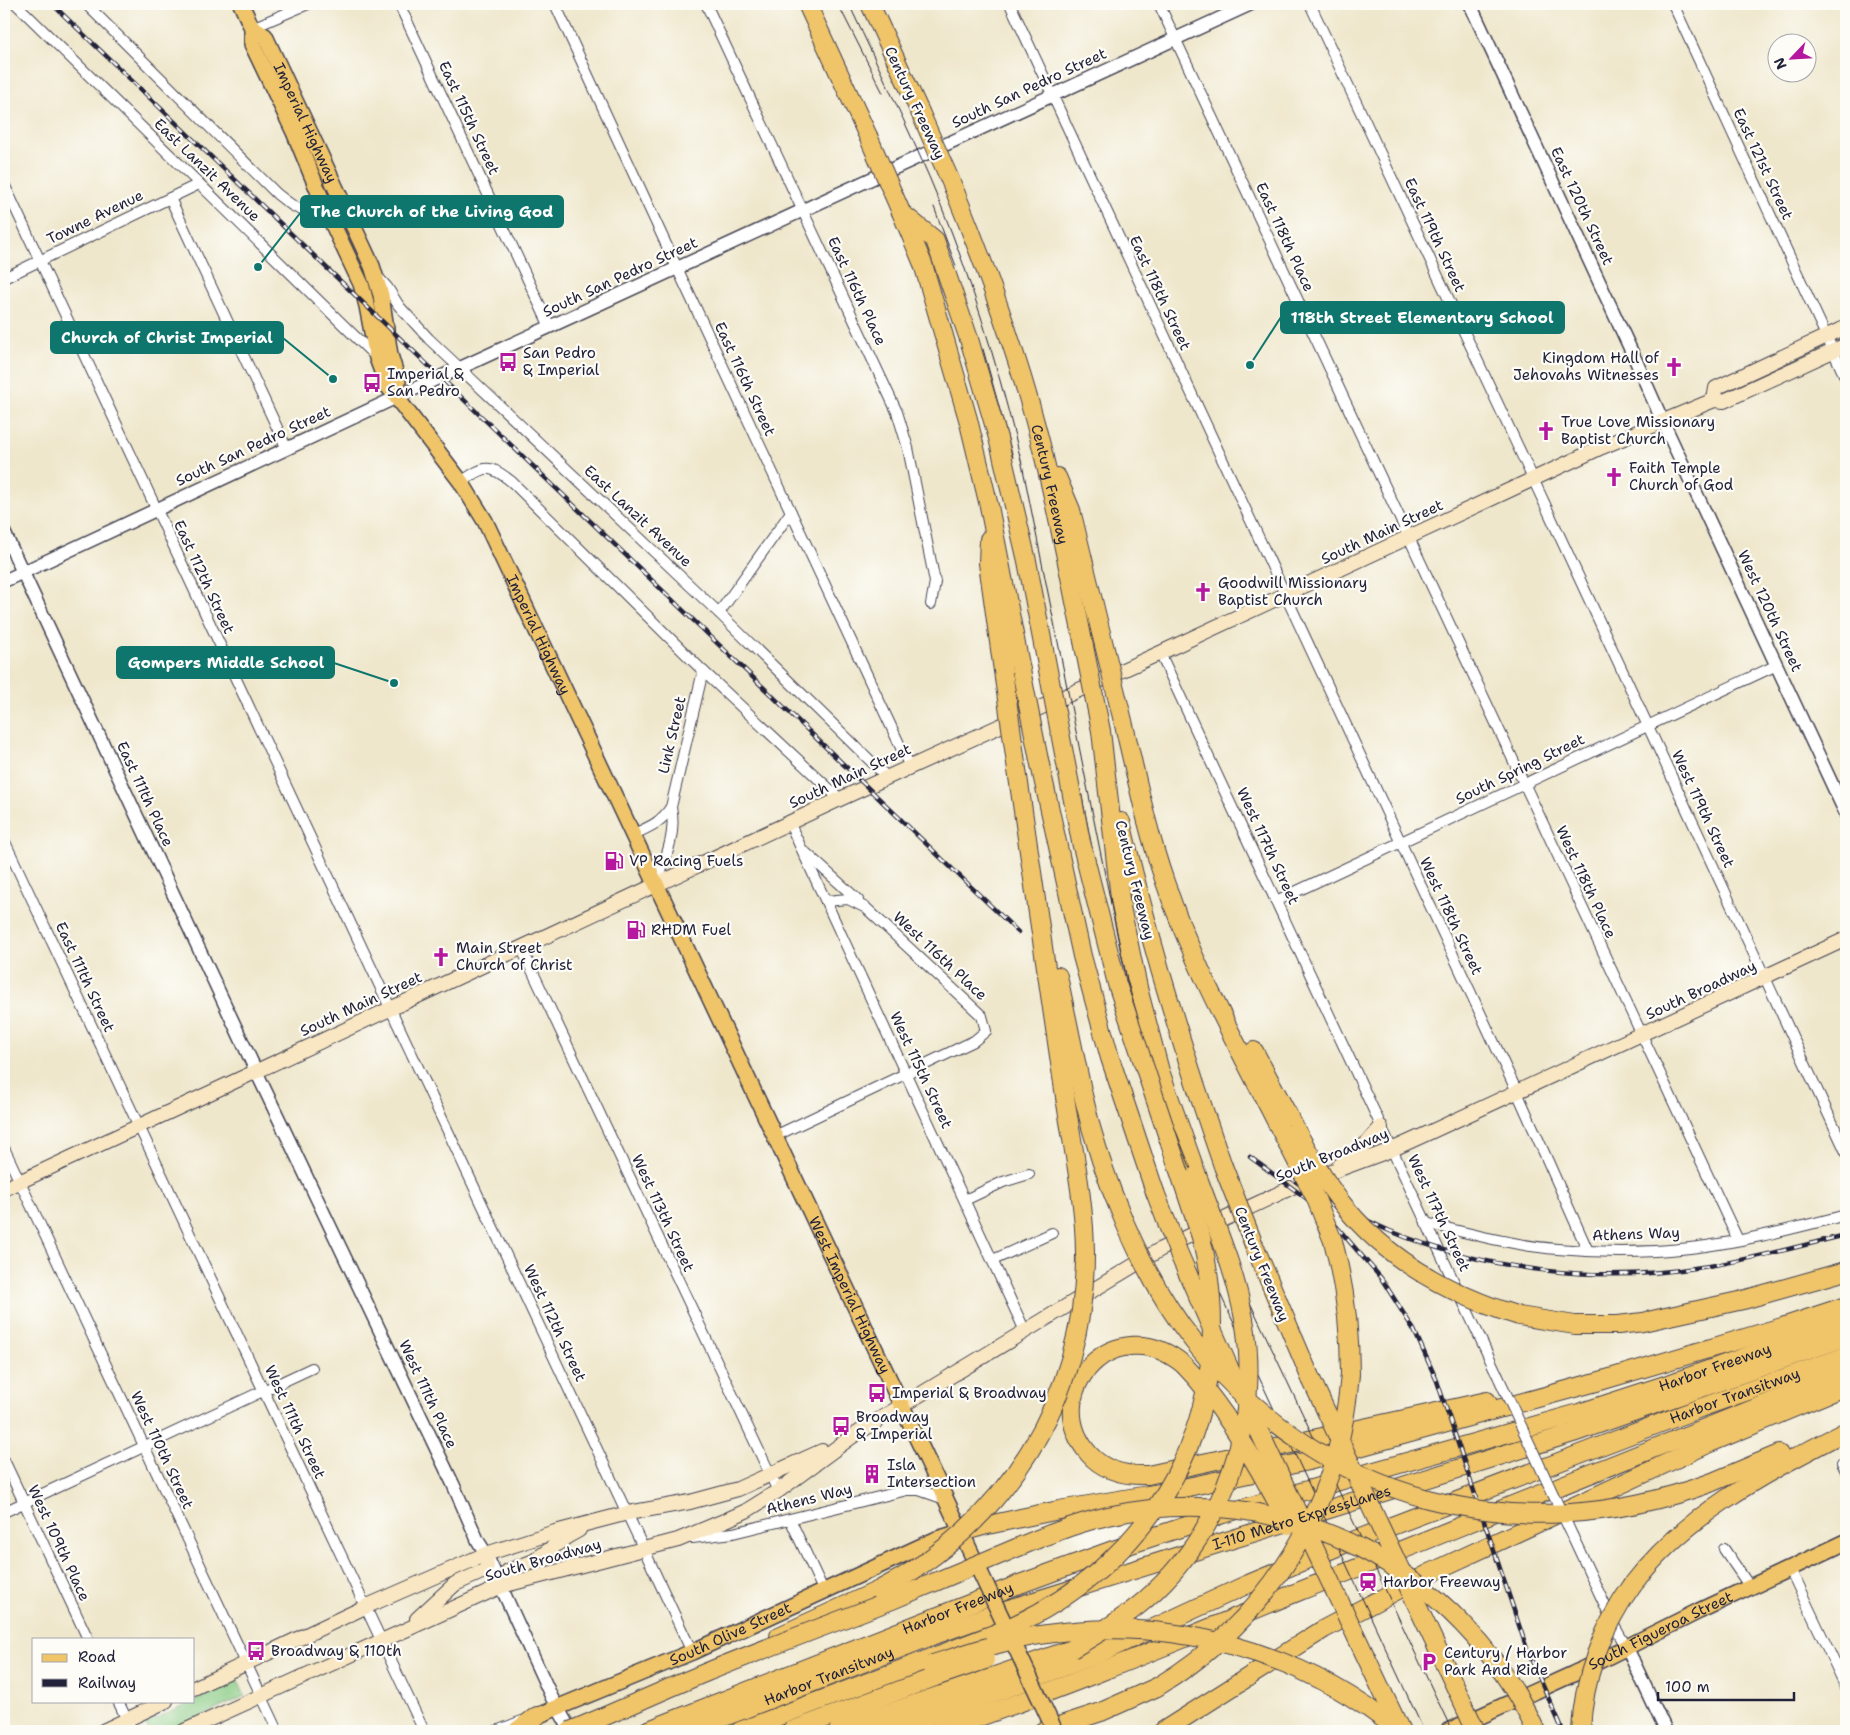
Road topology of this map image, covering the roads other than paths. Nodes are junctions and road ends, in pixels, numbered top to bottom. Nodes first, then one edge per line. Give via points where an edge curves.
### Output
1 (16, 4) edge
2 (86, 4) edge
3 (241, 4) edge
4 (308, 4) edge
5 (399, 4) edge
6 (555, 4) edge
7 (706, 4) edge
8 (807, 4) edge
9 (870, 4) edge
10 (1010, 4) edge
11 (1160, 4) edge
12 (1252, 4) edge
13 (1310, 4) edge
14 (1470, 4) edge
15 (1673, 4) edge
16 (252, 28) junction
17 (1176, 39) junction
18 (1052, 95) junction
19 (4, 184) edge
20 (199, 184) junction
21 (170, 198) junction
22 (803, 209) junction
23 (326, 210) junction
24 (900, 212) junction
25 (39, 261) junction
26 (677, 269) junction
27 (373, 270) junction
28 (4, 278) edge
29 (550, 327) junction
30 (1846, 327) edge
31 (1826, 336) junction
32 (1846, 344) edge
33 (1832, 351) junction
34 (377, 358) junction
35 (460, 368) junction
36 (1846, 379) edge
37 (397, 397) junction
38 (1714, 400) junction
39 (1663, 422) junction
40 (1038, 435) junction
41 (287, 449) junction
42 (1534, 479) junction
43 (460, 482) junction
44 (990, 506) junction
45 (156, 509) junction
46 (790, 512) junction
47 (4, 532) edge
48 (1408, 538) junction
49 (23, 573) junction
50 (4, 581) edge
51 (1284, 596) junction
52 (931, 604) dead end
53 (719, 613) junction
54 (1160, 653) junction
55 (1777, 665) junction
56 (703, 671) junction
57 (1648, 725) junction
58 (1101, 731) junction
59 (910, 766) junction
60 (887, 777) junction
61 (1524, 784) junction
62 (840, 799) junction
63 (670, 806) junction
64 (1846, 814) edge
65 (789, 822) junction
66 (632, 835) junction
67 (4, 840) edge
68 (1400, 844) junction
69 (802, 850) junction
70 (656, 885) junction
71 (826, 901) junction
72 (1276, 901) junction
73 (1037, 903) junction
74 (866, 908) junction
75 (1846, 939) edge
76 (521, 948) junction
77 (1765, 978) junction
78 (390, 1009) junction
79 (1641, 1035) junction
80 (256, 1071) junction
81 (906, 1074) junction
82 (1517, 1092) junction
83 (138, 1126) junction
84 (1381, 1127) junction
85 (1288, 1129) junction
86 (775, 1136) junction
87 (4, 1148) edge
88 (1391, 1150) junction
89 (1846, 1152) edge
90 (1332, 1172) junction
91 (1029, 1174) dead end
92 (20, 1181) junction
93 (4, 1189) edge
94 (965, 1200) junction
95 (1846, 1215) edge
96 (1426, 1223) junction
97 (1052, 1233) dead end
98 (1738, 1240) junction
99 (1588, 1251) junction
100 (993, 1260) junction
101 (1846, 1270) edge
102 (1846, 1306) edge
103 (1846, 1321) edge
104 (1025, 1331) junction
105 (1846, 1337) edge
106 (1846, 1356) edge
107 (1656, 1364) junction
108 (312, 1368) dead end
109 (1846, 1373) edge
110 (1305, 1380) junction
111 (1846, 1386) edge
112 (263, 1391) junction
113 (902, 1405) junction
114 (1603, 1424) joint
115 (1846, 1424) edge
116 (1846, 1431) edge
117 (850, 1438) junction
118 (144, 1446) junction
119 (4, 1460) edge
120 (771, 1475) junction
121 (778, 1491) junction
122 (945, 1499) junction
123 (24, 1502) junction
124 (4, 1512) edge
125 (628, 1513) junction
126 (790, 1519) junction
127 (596, 1522) junction
128 (961, 1532) junction
129 (678, 1540) junction
130 (1846, 1542) edge
131 (642, 1548) junction
132 (1724, 1549) dead end
133 (486, 1554) junction
134 (1790, 1569) junction
135 (502, 1586) junction
136 (1750, 1588) junction
137 (824, 1592) junction
138 (365, 1607) junction
139 (999, 1612) joint
140 (404, 1630) junction
141 (88, 1638) edge
142 (381, 1640) junction
143 (1627, 1648) junction
144 (692, 1652) junction
145 (246, 1663) junction
146 (1446, 1666) junction
147 (709, 1672) junction
148 (1846, 1687) edge
149 (195, 1688) edge
150 (262, 1695) junction
151 (118, 1702) edge
152 (165, 1702) edge
153 (557, 1708) junction
154 (537, 1716) junction
155 (129, 1726) edge
156 (102, 1731) edge
157 (184, 1731) edge
158 (278, 1731) edge
159 (424, 1731) edge
160 (496, 1731) edge
161 (517, 1731) edge
162 (570, 1731) edge
163 (646, 1731) edge
164 (688, 1731) edge
165 (740, 1731) edge
166 (745, 1731) edge
167 (790, 1731) edge
168 (838, 1731) edge
169 (887, 1731) edge
170 (939, 1731) edge
171 (1043, 1731) edge
172 (1055, 1731) edge
173 (1163, 1731) edge
174 (1380, 1731) edge
175 (1399, 1731) edge
176 (1448, 1731) edge
177 (1464, 1731) edge
178 (1476, 1731) edge
179 (1489, 1731) edge
180 (1536, 1731) edge
181 (1581, 1731) edge
182 (1666, 1731) edge

1 - 20 street, East Lanzit Avenue
2 - 23 street via 295,209
3 - 16 main road, Imperial Highway
4 - 16 street
5 - 29 street, East 115th Street
6 - 26 street, East 116th Street
7 - 22 street, East 116th Place
8 - 24 highway, bridge
9 - 40 highway, Century Freeway, bridge via 954,189 1001,314
10 - 18 street, East 118th Street
11 - 17 street, East 118th Place
12 - 17 street, South San Pedro Street
13 - 42 street, East 119th Street
14 - 39 street, East 120th Street
15 - 31 street, East 121st Street
16 - 23 main road, Imperial Highway via 252,44 294,132
16 - 27 main road, Imperial Highway via 266,36
17 - 18 street, South San Pedro Street
17 - 48 street, East 118th Place
18 - 22 street, South San Pedro Street
18 - 51 street, East 118th Street
19 - 25 street, East 112th Street
20 - 21 street, Towne Avenue
20 - 34 street, East Lanzit Avenue
21 - 25 street, Towne Avenue
21 - 41 street
22 - 26 street, South San Pedro Street
22 - 52 street, East 116th Place via 897,412 908,448 935,582
23 - 27 main road via 336,213 353,250
23 - 34 main road, Imperial Highway via 361,284
24 - 44 highway via 923,264
24 - 165 highway, bridge via 935,240 998,438 1025,551 1081,842 1102,928 1117,984 1204,1251 1213,1316 1212,1353 1194,1431 1173,1480 1136,1534 1087,1582 1048,1608 1005,1629
25 - 28 street, Towne Avenue
25 - 45 street, East 112th Street
26 - 29 street, South San Pedro Street
26 - 46 street, East 116th Street
27 - 35 street, East Lanzit Avenue via 399,306
27 - 37 main road, Imperial Highway via 398,381
29 - 35 street, South San Pedro Street
30 - 31 main road, South Main Street
31 - 33 street, East 121st Street
31 - 38 main road, South Main Street via 1716,388
32 - 33 main road, South Main Street
33 - 36 street, East 121st Street
33 - 38 main road, South Main Street via 1724,401
34 - 37 main road, Imperial Highway via 387,385
35 - 37 street, South San Pedro Street
35 - 53 street, East Lanzit Avenue
37 - 41 street, South San Pedro Street
37 - 43 main road, Imperial Highway
38 - 39 main road, South Main Street
39 - 42 main road, South Main Street
39 - 55 street, West 120th Street
40 - 58 highway, Century Freeway, bridge
40 - 85 highway, bridge via 1071,510 1140,793 1206,958
41 - 45 street, South San Pedro Street
42 - 48 main road, South Main Street
42 - 57 street, West 119th Street
43 - 56 street via 487,468 512,482
43 - 66 main road, Imperial Highway via 485,520
44 - 73 highway, bridge via 988,563
44 - 175 highway, bridge via 1082,956 1110,1058 1179,1254
45 - 49 street, South San Pedro Street
45 - 78 street, East 112th Street
46 - 53 street
46 - 59 street, East 116th Street
47 - 49 street, East 111th Place
48 - 51 main road, South Main Street
48 - 61 street, West 118th Place
49 - 50 street, South San Pedro Street
49 - 80 street, East 111th Place
51 - 54 main road, South Main Street
51 - 68 street, West 118th Street
53 - 60 street, East Lanzit Avenue
54 - 59 main road, South Main Street
54 - 72 street, West 117th Street
55 - 57 street, South Spring Street
55 - 64 street, West 120th Street
56 - 62 street
56 - 63 street, Link Street
57 - 61 street, South Spring Street
57 - 77 street, West 119th Street
58 - 110 highway, Century Freeway, bridge via 1152,946 1185,1054 1223,1166 1298,1349
58 - 168 highway, bridge via 1121,907 1139,992 1160,1071 1233,1272 1244,1320 1248,1389 1239,1449 1228,1481 1196,1542 1155,1591 1114,1624 1072,1649
59 - 60 main road, South Main Street
60 - 62 main road, South Main Street
61 - 68 street, South Spring Street
61 - 79 street, West 118th Place
62 - 65 main road, South Main Street
63 - 66 street, Link Street via 665,817
63 - 70 street, Link Street via 674,820 667,855
65 - 69 street, West 115th Street
65 - 70 main road, South Main Street
66 - 70 main road, Imperial Highway
67 - 83 street, East 111th Street
68 - 72 street, South Spring Street
68 - 82 street, West 118th Street
69 - 71 street, West 115th Street
69 - 74 street, West 116th Place
70 - 76 main road, South Main Street
70 - 86 main road, West Imperial Highway
71 - 74 street, West 116th Place via 848,898
71 - 81 street, West 115th Street
72 - 84 street, West 117th Street
73 - 115 highway, bridge via 1055,960 1098,1152 1124,1220 1151,1274 1180,1324 1212,1364 1248,1400 1315,1450 1362,1476 1418,1496 1467,1508 1556,1515 1653,1502 1710,1483
73 - 147 highway, bridge via 1084,1233 1083,1299 1075,1344 1050,1416 1010,1481 981,1515 946,1547 879,1590
74 - 81 street, West 116th Place via 982,1016 986,1031 974,1041
75 - 77 main road, South Broadway
76 - 78 main road, South Main Street
76 - 120 street, West 113th Street
77 - 79 main road, South Broadway
77 - 89 street, West 119th Street
78 - 80 main road, South Main Street
78 - 125 street, West 112th Street
79 - 82 main road, South Broadway
79 - 98 street, West 118th Place
80 - 83 main road, South Main Street
80 - 133 street, West 111th Place
81 - 86 street
81 - 94 street, West 115th Street
82 - 88 main road, South Broadway
82 - 99 street, West 118th Street
83 - 92 main road, South Main Street
83 - 112 street, West 111th Street
84 - 88 street, West 117th Street
84 - 90 main road
85 - 101 highway, bridge via 1344,1206 1388,1250 1441,1286 1519,1316 1575,1325 1643,1322 1743,1300
85 - 171 highway, bridge via 1333,1242 1347,1302 1349,1328 1350,1374 1346,1413 1335,1459 1312,1518 1290,1560 1264,1596 1196,1661 1157,1687 1101,1712
86 - 113 main road, West Imperial Highway
87 - 92 street, West 110th Street
88 - 90 main road, South Broadway
88 - 96 street, West 117th Street
90 - 104 main road, South Broadway via 1299,1184 1161,1249
91 - 94 street
92 - 93 main road, South Main Street
92 - 118 street, West 110th Street
94 - 100 street, West 115th Street
95 - 98 street, Athens Way
96 - 99 street, Athens Way via 1554,1249
96 - 143 street, West 117th Street, bridge
97 - 100 street
98 - 99 street, Athens Way via 1690,1248
100 - 104 street, West 115th Street
102 - 107 highway
103 - 163 highway, Harbor Freeway via 1585,1411 1131,1544 1017,1585
104 - 113 main road, South Broadway
105 - 114 highway, Harbor Transitway
106 - 169 highway, Harbor Transitway via 1303,1561 1098,1654
107 - 128 highway via 1308,1461
107 - 175 highway, bridge via 1168,1471 1135,1475 1108,1469 1083,1446 1073,1421 1072,1408 1079,1381 1096,1360 1120,1348 1154,1347 1184,1365 1205,1389 1230,1426 1277,1502 1359,1665
108 - 112 street
109 - 170 highway via 1121,1664
110 - 146 highway, Century Freeway, bridge
110 - 177 highway, bridge
111 - 173 highway via 1702,1446 1430,1573 1324,1629
112 - 118 street
112 - 138 street, West 111th Street
113 - 117 main road, South Broadway
113 - 122 main road, West Imperial Highway
114 - 139 highway, I-110 Metro ExpressLanes
116 - 181 highway, bridge via 1759,1477 1716,1506 1658,1554 1614,1613 1594,1658 1584,1698
117 - 120 main road, South Broadway
117 - 121 main road, South Broadway
118 - 123 street
118 - 145 street, West 110th Street
119 - 123 street, West 109th Place
120 - 121 street, West 113th Street
120 - 125 main road, South Broadway via 738,1489 690,1502
121 - 129 main road, South Broadway via 746,1511
122 - 126 street, Athens Way via 919,1490 907,1490
122 - 128 main road, West Imperial Highway
123 - 124 street
123 - 141 street, West 109th Place
125 - 127 main road, South Broadway
125 - 131 street, West 112th Street
126 - 129 street, Athens Way via 733,1533
126 - 137 street
127 - 133 main road, South Broadway
127 - 135 main road via 568,1536 534,1561 508,1571
128 - 137 main road, South Olive Street via 937,1539
128 - 172 main road, West Imperial Highway, bridge
129 - 131 main road, South Broadway
130 - 134 main road, South Figueroa Street
131 - 135 main road, South Broadway
131 - 144 street, West 112th Street
132 - 136 street
133 - 135 street, West 111th Place
133 - 138 main road, South Broadway
133 - 140 main road via 484,1571 454,1584
134 - 136 main road, South Figueroa Street
134 - 148 street
135 - 140 main road, South Broadway
135 - 153 street, West 111th Place
136 - 143 main road, South Figueroa Street via 1699,1610
137 - 144 main road, South Olive Street
138 - 142 street, West 111th Street
138 - 145 main road, South Broadway
139 - 164 highway, Harbor Transitway
140 - 142 main road, South Broadway
142 - 150 main road, South Broadway
142 - 159 street, West 111th Street
143 - 176 main road, South Figueroa Street
143 - 182 street, West 117th Street
144 - 153 main road, South Olive Street
145 - 149 main road, South Broadway
145 - 150 street, West 110th Street
146 - 178 highway, Century Freeway, bridge
146 - 179 highway, bridge
147 - 162 highway, bridge
147 - 180 highway, bridge via 1077,1524 1146,1510 1217,1508 1267,1515 1325,1532 1373,1554 1413,1580 1459,1619 1486,1649 1509,1681
150 - 157 main road, South Broadway
150 - 158 street, West 110th Street
151 - 155 street
152 - 155 main road
153 - 154 main road, South Olive Street
153 - 162 street, West 111th Place
154 - 160 street, South Olive Street
154 - 161 highway
155 - 156 main road
166 - 175 highway, bridge via 990,1646 1045,1634 1115,1628 1205,1638 1266,1655 1322,1680
167 - 174 highway, bridge via 991,1658 1055,1643 1096,1640 1182,1645 1240,1658 1305,1685

